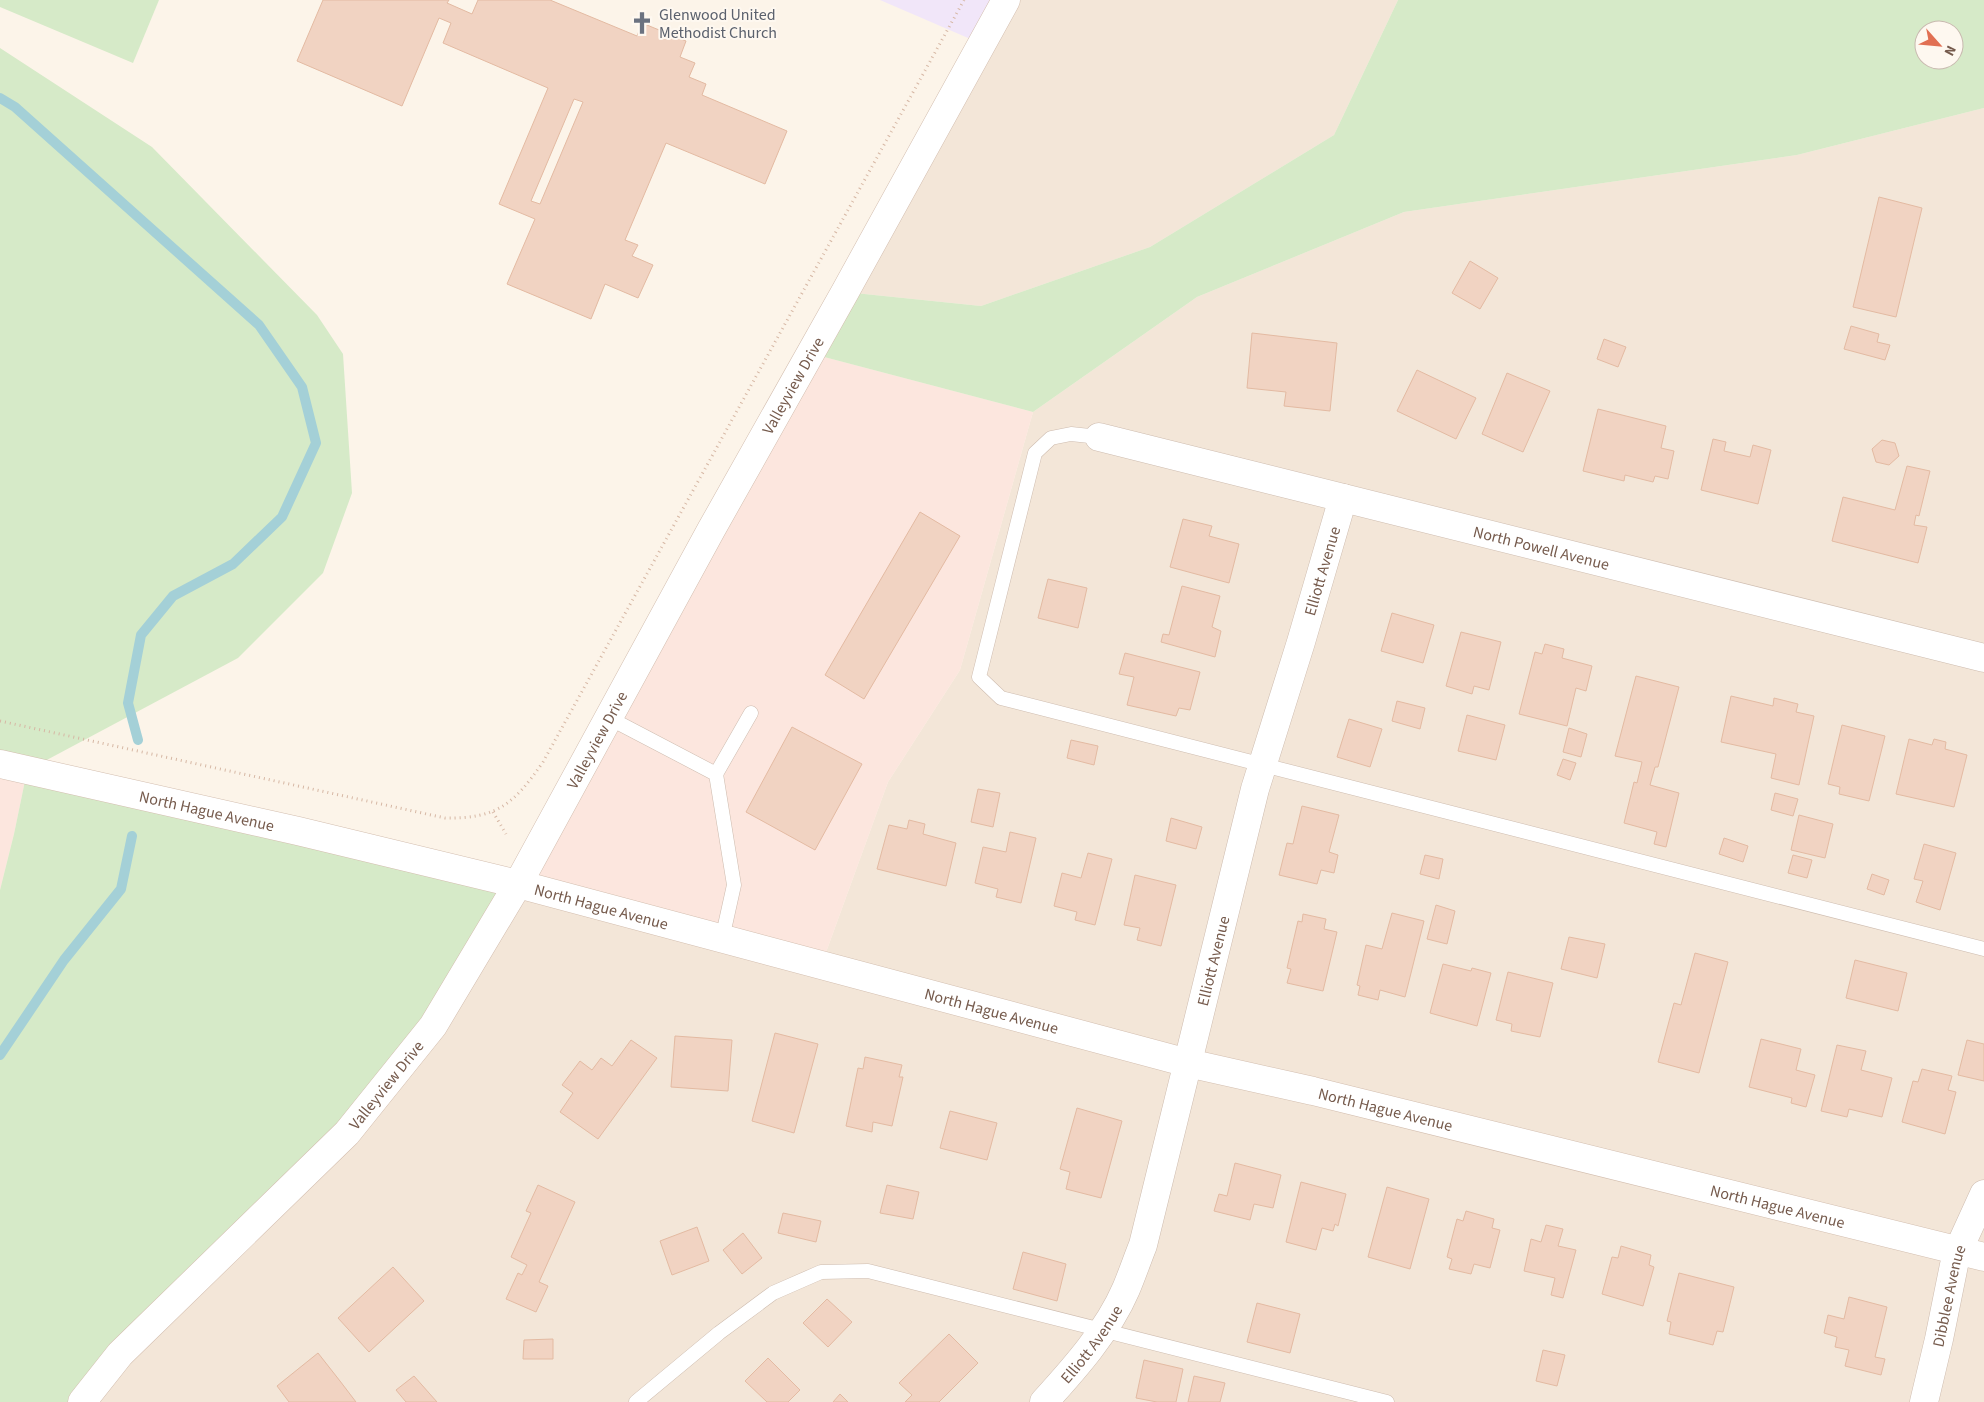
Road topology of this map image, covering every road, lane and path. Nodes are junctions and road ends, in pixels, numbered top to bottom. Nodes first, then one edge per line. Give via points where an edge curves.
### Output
1 (964, 0) edge
2 (1006, 0) edge
3 (1099, 437) joint
4 (1343, 498) junction
5 (1984, 658) edge
6 (751, 713) dead end
7 (609, 718) junction
8 (0, 721) edge
9 (0, 764) edge
10 (1263, 765) junction
11 (716, 774) junction
12 (493, 812) junction
13 (506, 834) dead end
14 (518, 884) junction
15 (722, 939) junction
16 (1984, 949) edge
17 (1188, 1063) junction
18 (1984, 1194) edge
19 (1958, 1251) junction
20 (1984, 1257) edge
21 (1102, 1331) junction
22 (82, 1402) edge
23 (636, 1402) edge
24 (1044, 1402) edge
25 (1387, 1402) edge
26 (1924, 1402) edge

1 - 12 path via 543,762 527,785
2 - 7 street, Valleyview Drive
3 - 4 street, North Powell Avenue
3 - 10 lane via 1071,434 1051,438 1035,453 979,677 1001,698
4 - 5 street, North Powell Avenue
4 - 10 street, Elliott Avenue
6 - 11 lane
7 - 11 lane
7 - 14 street, Valleyview Drive
8 - 12 path via 445,818 468,818
9 - 14 street, North Hague Avenue via 298,830
10 - 16 lane
10 - 17 street, Elliott Avenue
11 - 15 lane via 734,885
12 - 13 path
14 - 15 street, North Hague Avenue
14 - 22 street, Valleyview Drive via 433,1026 347,1134 145,1328
15 - 17 street, North Hague Avenue
17 - 19 street, North Hague Avenue
17 - 21 street, Elliott Avenue via 1143,1245 1126,1290
18 - 19 street, Dibblee Avenue
19 - 20 street, North Hague Avenue
19 - 26 street, Dibblee Avenue
21 - 23 lane via 868,1271 821,1272 773,1293
21 - 24 street, Elliott Avenue
21 - 25 lane

